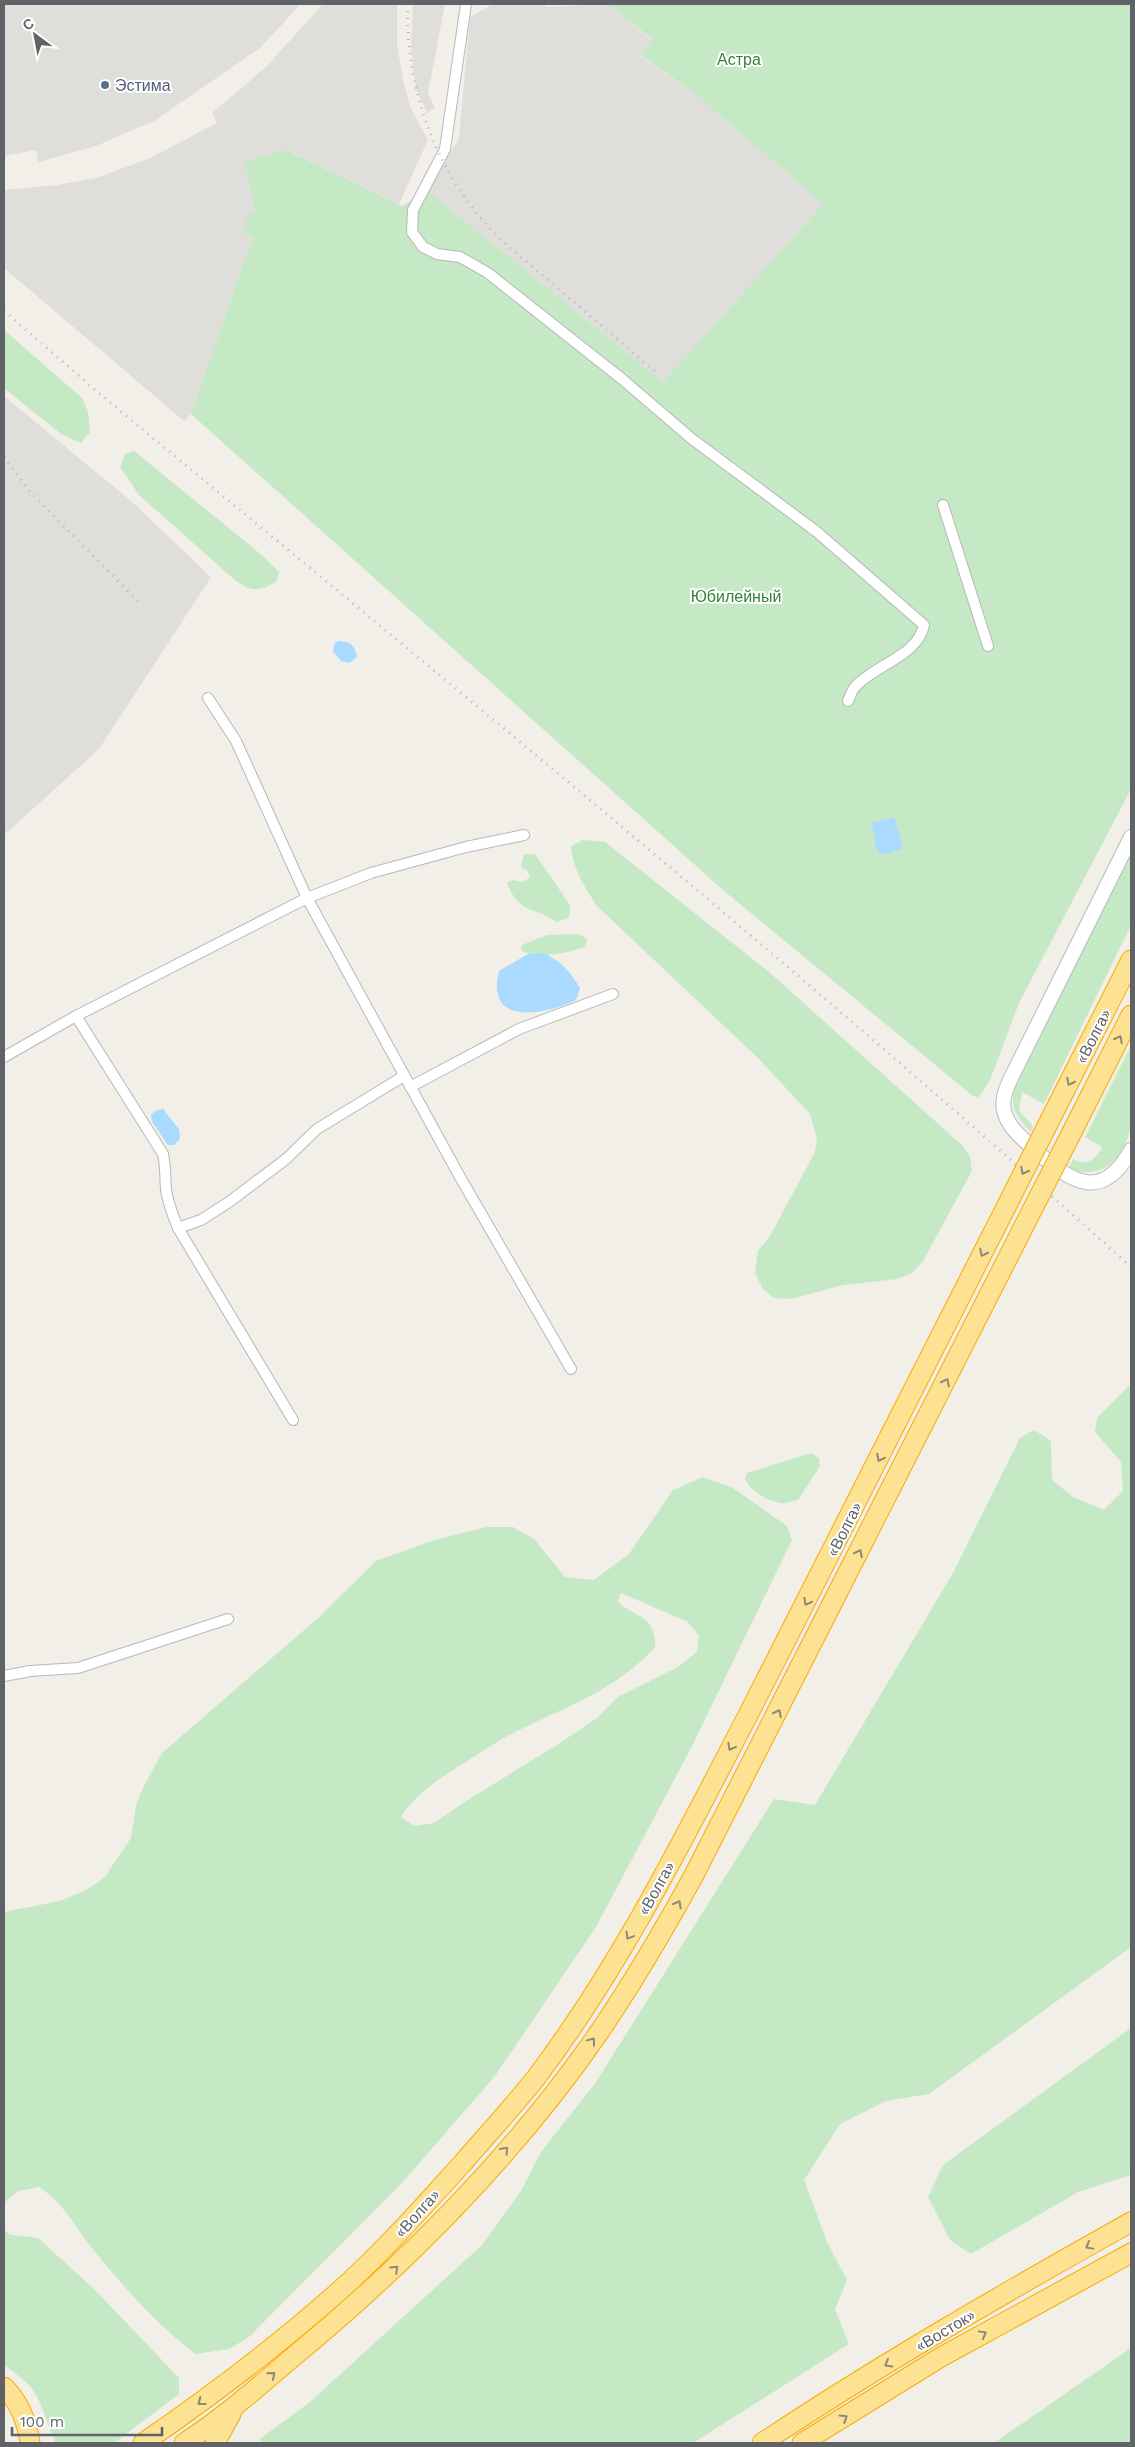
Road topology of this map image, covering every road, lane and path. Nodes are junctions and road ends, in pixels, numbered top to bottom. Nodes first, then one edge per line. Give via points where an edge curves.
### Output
1 (466, 4) edge
2 (943, 504) dead end
3 (988, 646) dead end
4 (208, 698) dead end
5 (848, 701) dead end
6 (524, 835) dead end
7 (1131, 837) edge
8 (307, 898) junction
9 (1131, 960) edge
10 (614, 994) dead end
11 (1131, 1015) edge
12 (76, 1016) junction
13 (4, 1057) edge
14 (404, 1076) junction
15 (410, 1087) junction
16 (1131, 1150) edge
17 (178, 1228) junction
18 (571, 1369) dead end
19 (293, 1420) dead end
20 (228, 1619) dead end
21 (4, 1676) edge
22 (1131, 2222) edge
23 (1131, 2253) edge
24 (4, 2387) edge
25 (235, 2407) junction
26 (30, 2443) edge
27 (143, 2443) edge
28 (184, 2443) edge
29 (215, 2443) edge
30 (762, 2443) edge
31 (802, 2443) edge

1 - 5 street via 445,149 413,210 412,232 423,247 437,254 460,257 488,273 692,439 817,532 924,625 922,634 909,648 854,687
2 - 3 street
4 - 8 street via 236,741
6 - 8 street via 403,863
7 - 16 main road via 1015,1070 1003,1102 1005,1116 1015,1131 1072,1179 1089,1182 1107,1177 1119,1168
8 - 12 street
8 - 14 street
9 -> 27 highway, «Волга», bridge via 808,1600 679,1848 602,1982 504,2116 394,2238 338,2292 254,2361
10 - 15 street via 519,1029
25 -> 11 highway, «Волга», bridge via 413,2252 520,2134 600,2031 694,1875
12 - 13 street
12 - 17 street via 163,1154 167,1170 166,1189
14 - 15 street
14 - 17 street via 316,1129 286,1159 229,1202 201,1220
15 - 18 street
17 - 19 street
20 - 21 street via 78,1668
22 -> 30 highway, «Восток» via 1037,2274
31 -> 23 highway, «Восток» via 941,2357
24 - 26 highway via 14,2397 27,2421
25 - 28 highway, «Волга»
25 - 29 highway

